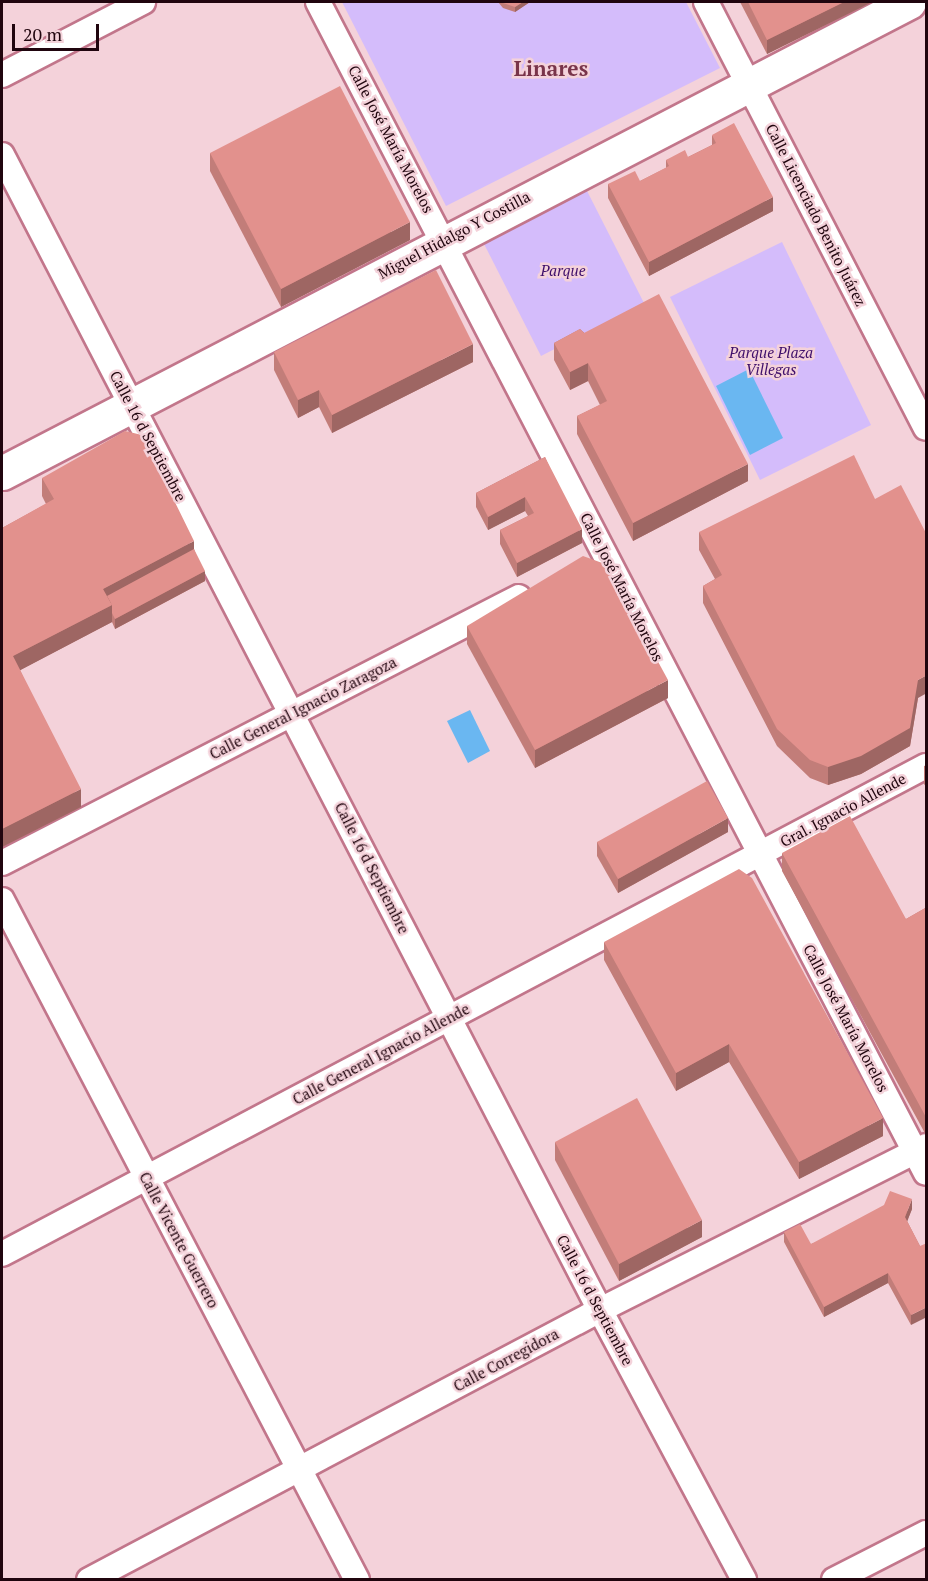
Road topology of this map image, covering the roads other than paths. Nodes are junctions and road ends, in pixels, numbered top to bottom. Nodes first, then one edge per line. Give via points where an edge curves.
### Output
1 (143, 2) edge
2 (318, 2) edge
3 (706, 2) edge
4 (909, 2) edge
5 (2, 75) edge
6 (748, 83) junction
7 (2, 155) edge
8 (444, 240) junction
9 (918, 392) edge
10 (132, 405) junction
11 (927, 428) edge
12 (2, 473) edge
13 (542, 586) edge
14 (293, 713) junction
15 (927, 766) edge
16 (760, 854) junction
17 (2, 863) edge
18 (2, 900) edge
19 (448, 1018) junction
20 (923, 1157) edge
21 (146, 1177) junction
22 (2, 1254) edge
23 (600, 1310) junction
24 (298, 1469) junction
25 (927, 1533) edge
26 (88, 1580) edge
27 (357, 1580) edge
28 (744, 1580) edge
29 (834, 1580) edge

1 - 5 street
2 - 8 street, Calle José María Morelos
3 - 6 street, Calle Licenciado Benito Juárez
4 - 6 main road, Miguel Hidalgo Y Costilla
6 - 8 main road, Miguel Hidalgo Y Costilla
6 - 9 street, Calle Licenciado Benito Juárez
7 - 10 street, Calle 16 d Septiembre
8 - 10 main road, Miguel Hidalgo Y Costilla
8 - 16 street, Calle José María Morelos via 594,559
9 - 11 street, Calle Licenciado Benito Juárez
10 - 12 main road, Miguel Hidalgo Y Costilla
10 - 14 street, Calle 16 d Septiembre
13 - 14 street, Calle General Ignacio Zaragoza
14 - 17 street, Calle General Ignacio Zaragoza
14 - 19 street, Calle 16 d Septiembre
15 - 16 street, Gral. Ignacio Allende
16 - 19 street, Calle General Ignacio Allende
16 - 20 street, Calle José María Morelos
18 - 21 street, Calle Vicente Guerrero
19 - 21 street, Calle General Ignacio Allende
19 - 23 street, Calle 16 d Septiembre
20 - 23 street, Calle Corregidora
21 - 22 street, Calle General Ignacio Allende
21 - 24 street, Calle Vicente Guerrero
23 - 24 street, Calle Corregidora
23 - 28 street, Calle 16 d Septiembre
24 - 26 street, Calle Corregidora
24 - 27 street, Calle Vicente Guerrero
25 - 29 street

